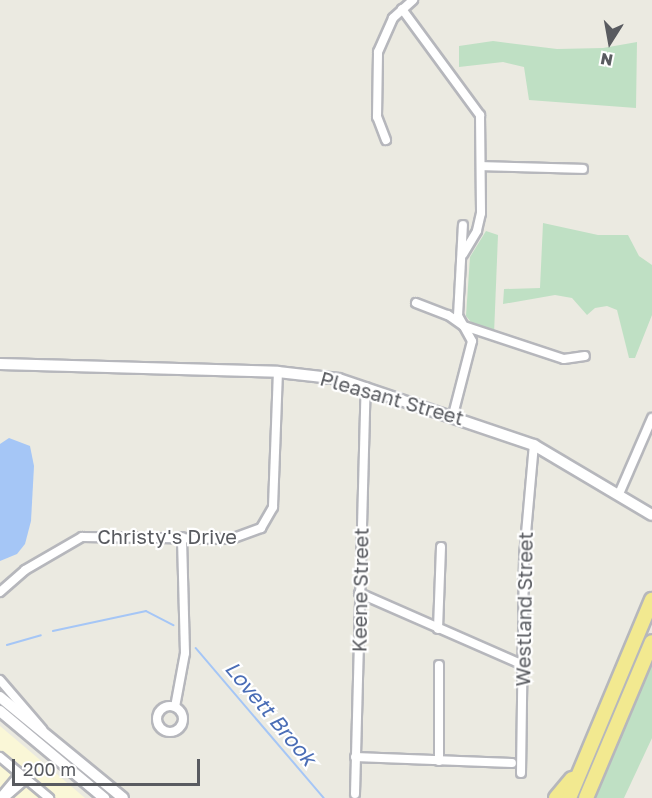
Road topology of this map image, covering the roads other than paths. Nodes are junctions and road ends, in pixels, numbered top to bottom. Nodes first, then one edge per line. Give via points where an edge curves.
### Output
1 (413, 0) edge
2 (402, 9) junction
3 (386, 140) dead end
4 (482, 166) junction
5 (583, 169) dead end
6 (463, 225) dead end
7 (463, 254) junction
8 (416, 303) dead end
9 (464, 326) junction
10 (585, 356) dead end
11 (0, 364) edge
12 (278, 372) junction
13 (366, 387) junction
14 (453, 415) junction
15 (652, 418) edge
16 (534, 445) junction
17 (619, 494) junction
18 (652, 515) edge
19 (182, 537) junction
20 (441, 547) dead end
21 (0, 592) edge
22 (359, 593) junction
23 (652, 600) edge
24 (438, 629) junction
25 (652, 642) edge
26 (440, 665) dead end
27 (523, 665) junction
28 (0, 680) edge
29 (0, 697) edge
30 (175, 707) dead end
31 (2, 713) edge
32 (42, 729) junction
33 (611, 742) junction
34 (356, 757) junction
35 (0, 758) edge
36 (439, 761) junction
37 (512, 763) dead end
38 (580, 768) junction
39 (520, 773) dead end
40 (23, 777) junction
41 (355, 794) dead end
42 (2, 798) edge
43 (49, 798) edge
44 (104, 798) edge
45 (123, 798) edge
46 (556, 798) edge
47 (569, 798) edge
48 (586, 798) edge
49 (596, 798) edge

1 - 2 street
2 - 3 street via 385,29 378,52 377,117
2 - 4 street via 476,108 482,130
4 - 5 street
4 - 7 street via 477,231
6 - 7 street
7 - 9 street via 458,316
8 - 9 street
9 - 10 street via 564,359
9 - 14 street via 472,341
11 - 12 main road, Pleasant Street
12 - 13 main road, Pleasant Street via 327,376
12 - 19 street, Christy's Drive via 270,519 241,538
13 - 14 main road, Pleasant Street
13 - 22 street, Keene Street
14 - 16 main road, Pleasant Street
15 - 17 street
16 - 17 main road, Pleasant Street
16 - 27 street, Westland Street via 526,522
17 - 18 main road, Pleasant Street
19 - 21 street, Christy's Drive via 82,537 25,570
19 - 30 street via 185,653
20 - 24 street
22 - 24 street
22 - 34 street, Keene Street
23 - 38 highway
24 - 27 street
25 - 33 highway
26 - 36 street
27 - 39 street, Westland Street
28 - 32 street
29 - 32 main road
31 - 44 main road
32 - 45 main road
33 - 48 highway
33 - 49 highway
34 - 36 street
34 - 41 street, Keene Street
35 - 40 street
36 - 37 street
38 - 46 highway
38 - 47 highway
40 - 42 street
40 - 43 street

